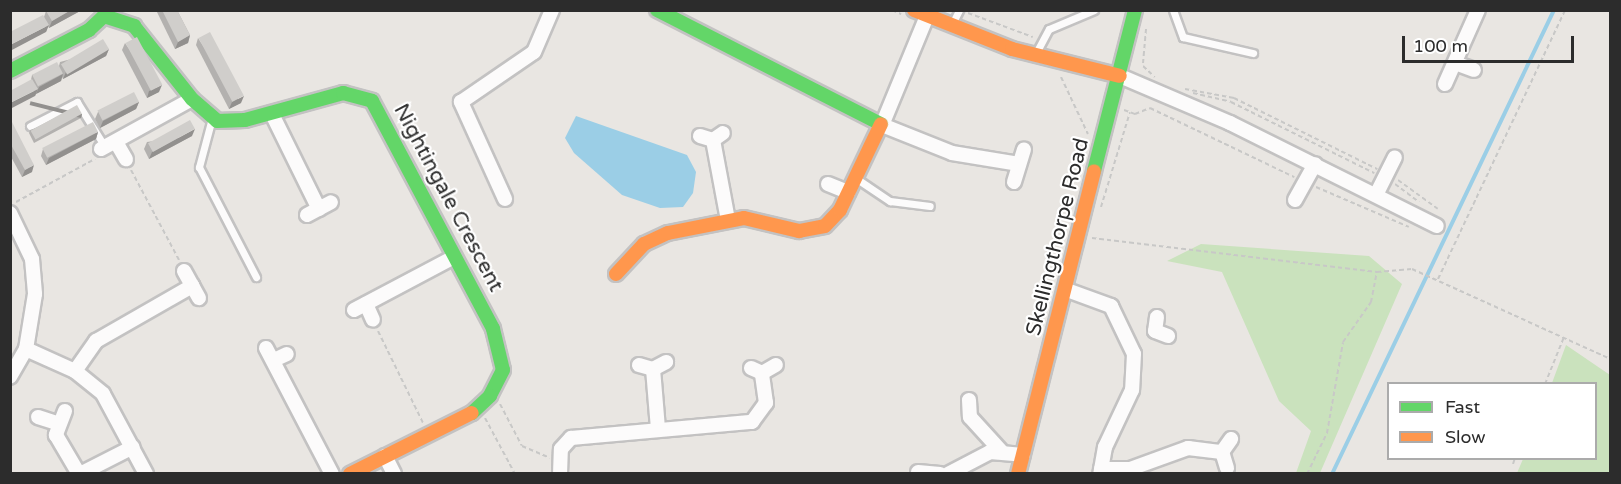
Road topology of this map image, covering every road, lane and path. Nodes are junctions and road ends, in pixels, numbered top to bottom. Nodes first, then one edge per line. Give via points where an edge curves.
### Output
1 (552, 10) edge
2 (657, 10) edge
3 (1094, 10) edge
4 (1135, 10) edge
5 (1173, 10) edge
6 (1478, 10) edge
7 (1565, 10) edge
8 (963, 11) edge
9 (105, 13) edge
10 (921, 13) edge
11 (952, 26) junction
12 (1146, 36) dead end
13 (1033, 37) dead end
14 (1253, 53) dead end
15 (1035, 56) junction
16 (1455, 63) junction
17 (1053, 68) dead end
18 (1474, 70) dead end
19 (10, 71) edge
20 (1120, 76) junction
21 (1158, 78) dead end
22 (1444, 84) dead end
23 (192, 99) junction
24 (272, 114) junction
25 (1165, 114) dead end
26 (212, 118) junction
27 (882, 125) junction
28 (30, 126) dead end
29 (712, 136) dead end
30 (1092, 142) dead end
31 (107, 146) junction
32 (1024, 150) dead end
33 (1395, 157) dead end
34 (126, 159) joint
35 (1019, 164) junction
36 (1315, 164) junction
37 (1386, 176) junction
38 (855, 178) junction
39 (1014, 182) dead end
40 (828, 184) dead end
41 (848, 192) junction
42 (1376, 195) junction
43 (505, 199) dead end
44 (1295, 200) dead end
45 (10, 204) edge
46 (930, 207) dead end
47 (319, 208) dead end
48 (1438, 209) dead end
49 (10, 213) edge
50 (1098, 217) dead end
51 (728, 220) junction
52 (1436, 220) joint
53 (1094, 228) dead end
54 (1086, 241) junction
55 (454, 257) junction
56 (184, 271) joint
57 (1377, 272) junction
58 (616, 274) dead end
59 (256, 277) dead end
60 (1438, 279) junction
61 (1067, 291) junction
62 (373, 320) joint
63 (1168, 336) dead end
64 (1564, 337) junction
65 (1130, 339) junction
66 (26, 349) junction
67 (287, 354) dead end
68 (1611, 359) edge
69 (639, 365) dead end
70 (776, 365) dead end
71 (75, 371) junction
72 (10, 377) edge
73 (1546, 382) edge
74 (490, 396) junction
75 (969, 400) dead end
76 (476, 408) junction
77 (65, 411) dead end
78 (38, 417) dead end
79 (57, 423) junction
80 (658, 429) junction
81 (428, 433) junction
82 (1231, 439) dead end
83 (133, 447) junction
84 (1001, 451) junction
85 (1222, 452) junction
86 (1023, 454) junction
87 (385, 456) junction
88 (1515, 460) edge
89 (1513, 464) dead end
90 (559, 467) edge
91 (1227, 468) dead end
92 (1100, 471) edge
93 (918, 472) edge
94 (80, 474) edge
95 (146, 474) edge
96 (332, 474) edge
97 (350, 474) edge
98 (394, 474) edge
99 (515, 474) edge
100 (940, 474) edge
101 (948, 474) edge
102 (1018, 474) edge
103 (1307, 474) edge

1 - 43 street via 534,52 461,102
2 - 27 street
3 - 15 lane via 1048,29
4 - 20 street, Skellingthorpe Road
5 - 14 lane via 1182,38
6 - 16 street
7 - 60 path
8 - 11 lane
8 - 13 path
9 - 19 street via 89,30
9 - 23 street via 134,26
10 - 11 street
10 - 27 street
11 - 15 street
12 - 21 path via 1143,66
15 - 20 street
16 - 18 street
16 - 22 street
17 - 30 path via 1066,84
20 - 36 street
20 - 54 street, Skellingthorpe Road
23 - 26 street
23 - 31 street
24 - 26 street, Nightingale Crescent via 229,122
24 - 47 street
24 - 55 street, Nightingale Crescent via 342,93 372,101
25 - 50 path via 1150,108 1130,112
26 - 59 lane via 199,167
27 - 35 street via 952,153
27 - 38 street
28 - 31 lane via 77,102
29 - 51 street
31 - 34 street
31 - 45 path via 102,156
32 - 35 street
33 - 37 street
34 - 56 path
35 - 39 street
36 - 42 street
36 - 44 street
37 - 37 path via 1231,102 1185,89 1234,98
37 - 42 street
37 - 48 path
37 - 52 path
38 - 41 street
38 - 46 lane via 890,201
40 - 41 street
41 - 51 street via 834,219 814,231 758,219
42 - 52 street
49 - 66 street via 27,243 34,276
51 - 58 street via 644,244
53 - 54 path
54 - 57 path
54 - 61 street, Skellingthorpe Road
55 - 62 street via 360,307
55 - 74 street, Nightingale Crescent via 500,348 503,370
56 - 71 street via 196,292 96,341
57 - 60 path via 1420,271
57 - 103 path via 1371,302 1343,342 1327,433
60 - 64 path
61 - 65 street via 1111,306
61 - 86 street, Skellingthorpe Road
62 - 81 path
63 - 65 street via 1156,324
64 - 68 path
64 - 73 path
65 - 92 street via 1132,390
66 - 71 street
66 - 72 street
67 - 96 street via 270,354
69 - 80 street via 660,366
70 - 80 street via 757,370 766,404 752,422
71 - 83 street via 103,394
74 - 76 street, Nightingale Crescent
74 - 90 path via 522,446
75 - 84 street via 970,417
76 - 81 street, Nightingale Crescent
76 - 99 path
77 - 79 street
78 - 79 street
79 - 94 street via 61,444
80 - 90 street via 571,438
81 - 87 street, Nightingale Crescent
82 - 85 street
83 - 94 street
83 - 95 street
84 - 86 street
84 - 101 street
85 - 91 street
85 - 92 street via 1188,448 1130,469
86 - 102 street, Skellingthorpe Road
87 - 97 street, Nightingale Crescent
87 - 98 street
88 - 89 path
93 - 100 street

